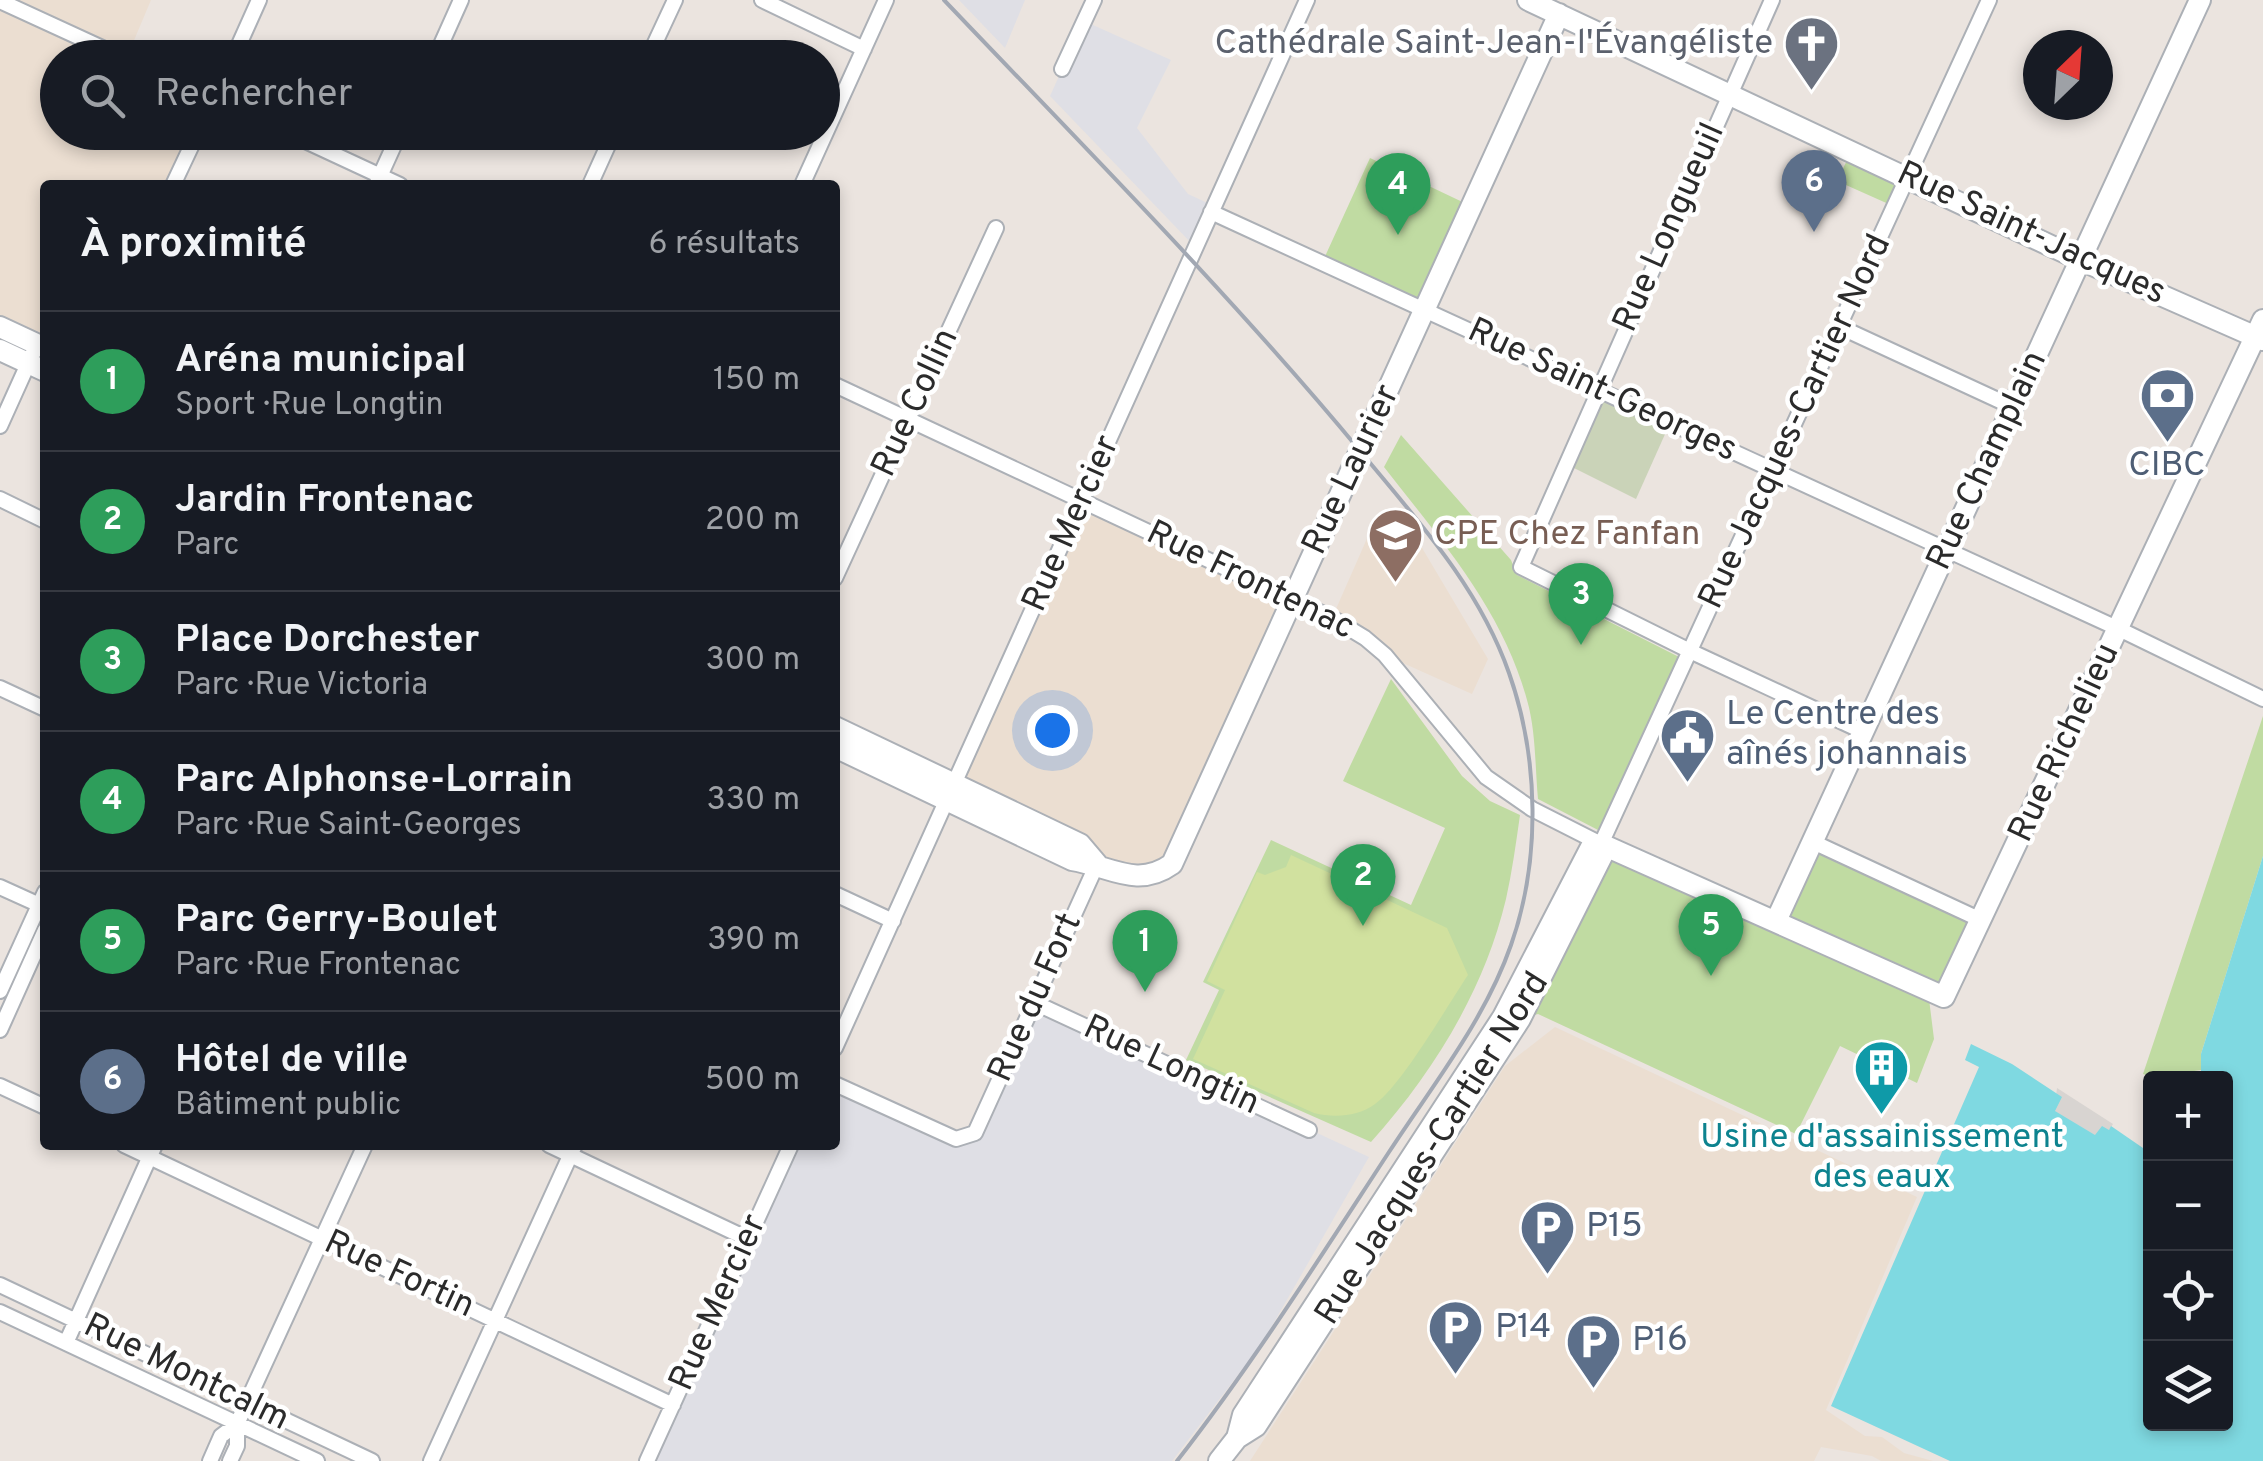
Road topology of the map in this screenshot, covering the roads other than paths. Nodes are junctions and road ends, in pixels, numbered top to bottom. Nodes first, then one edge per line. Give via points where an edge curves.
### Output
1 (0, 0) edge
2 (258, 0) edge
3 (461, 0) edge
4 (675, 0) edge
5 (762, 0) edge
6 (886, 0) edge
7 (1094, 0) edge
8 (1307, 0) edge
9 (1528, 0) edge
10 (1772, 0) edge
11 (1989, 0) edge
12 (2200, 0) edge
13 (1562, 7) edge
14 (86, 40) edge
15 (241, 40) edge
16 (442, 40) edge
17 (656, 40) edge
18 (864, 49) junction
19 (1062, 69) dead end
20 (1729, 95) junction
21 (840, 102) edge
22 (190, 150) edge
23 (320, 150) edge
24 (392, 150) edge
25 (606, 150) edge
26 (818, 150) edge
27 (1908, 176) junction
28 (176, 180) edge
29 (378, 180) edge
30 (592, 180) edge
31 (804, 180) edge
32 (1212, 212) junction
33 (996, 228) dead end
34 (2080, 260) junction
35 (1426, 310) junction
36 (0, 327) edge
37 (1840, 327) junction
38 (2260, 333) edge
39 (0, 350) edge
40 (39, 357) edge
41 (840, 387) edge
42 (1599, 390) junction
43 (2013, 407) junction
44 (908, 419) junction
45 (0, 426) edge
46 (1774, 471) junction
47 (0, 500) edge
48 (1084, 500) junction
49 (40, 519) edge
50 (1947, 550) junction
51 (840, 567) edge
52 (1294, 598) junction
53 (2119, 629) junction
54 (1692, 652) junction
55 (0, 688) edge
56 (2263, 699) edge
57 (40, 707) edge
58 (840, 730) edge
59 (1864, 732) junction
60 (840, 749) edge
61 (951, 792) junction
62 (1813, 842) junction
63 (1601, 844) junction
64 (1096, 864) junction
65 (0, 886) edge
66 (840, 896) edge
67 (40, 901) edge
68 (40, 908) edge
69 (1981, 920) junction
70 (893, 921) junction
71 (1776, 921) junction
72 (40, 941) edge
73 (0, 991) edge
74 (1033, 1002) junction
75 (0, 1030) edge
76 (840, 1037) edge
77 (0, 1086) edge
78 (840, 1086) edge
79 (40, 1106) edge
80 (1309, 1130) dead end
81 (363, 1150) edge
82 (573, 1150) edge
83 (789, 1150) edge
84 (152, 1151) edge
85 (748, 1238) junction
86 (322, 1239) junction
87 (0, 1284) edge
88 (0, 1312) edge
89 (76, 1320) junction
90 (495, 1321) junction
91 (66, 1343) junction
92 (247, 1402) junction
93 (673, 1405) junction
94 (237, 1424) junction
95 (210, 1461) edge
96 (230, 1461) edge
97 (316, 1461) edge
98 (372, 1461) edge
99 (431, 1461) edge
100 (647, 1461) edge
101 (1220, 1461) edge

1 - 14 street
2 - 15 street
3 - 16 street
4 - 17 street
5 - 18 street
6 - 18 street
7 - 19 street
8 - 32 street, Rue Mercier
9 - 13 street, Rue Saint-Jacques
10 - 20 street, Rue Longueuil
11 - 27 street, Rue Jacques-Cartier Nord
12 - 34 street, Rue Champlain
13 - 20 street, Rue Saint-Jacques
13 - 35 street, Rue Laurier
18 - 21 street
20 - 27 street, Rue Saint-Jacques
20 - 42 street, Rue Longueuil
22 - 28 street
23 - 29 street
24 - 29 street
25 - 30 street
26 - 31 street
27 - 34 street, Rue Saint-Jacques
27 - 37 street, Rue Jacques-Cartier Nord
32 - 35 street, Rue Saint-Georges
32 - 48 street, Rue Mercier
33 - 44 street, Rue Collin
34 - 38 street, Rue Saint-Jacques
34 - 43 street, Rue Champlain
35 - 42 street, Rue Saint-Georges
35 - 52 street, Rue Laurier
36 - 40 street
37 - 43 street
37 - 46 street, Rue Jacques-Cartier Nord
38 - 53 street, Rue Richelieu
39 - 40 street
40 - 45 street
41 - 44 street, Rue Frontenac
42 - 46 street, Rue Saint-Georges
42 - 54 street, Rue Longueuil via 1521,567
43 - 50 street, Rue Champlain
44 - 48 street, Rue Frontenac
44 - 51 street, Rue Collin
46 - 50 street, Rue Saint-Georges
46 - 54 street, Rue Jacques-Cartier Nord
47 - 49 street
48 - 52 street, Rue Frontenac
48 - 61 street, Rue Mercier
50 - 53 street, Rue Saint-Georges
50 - 59 street, Rue Champlain
52 - 63 street, Rue Frontenac via 1385,656 1486,777
52 - 64 street, Rue Laurier via 1172,864 1135,878
53 - 56 street, Rue Saint-Georges
53 - 69 street, Rue Richelieu
54 - 59 street
54 - 63 street, Rue Jacques-Cartier Nord
55 - 57 street
58 - 61 street
59 - 62 street, Rue Champlain
60 - 61 street
61 - 64 street, Rue Laurier via 1072,860
61 - 70 street, Rue Mercier
62 - 69 street
62 - 71 street, Rue Champlain
63 - 71 street, Rue Frontenac
63 - 101 street, Rue Jacques-Cartier Nord via 1591,847 1503,1017 1242,1415 1237,1438
64 - 74 street, Rue du Fort
65 - 67 street
66 - 70 street
68 - 73 street
69 - 71 street, Rue Richelieu via 1944,997
70 - 76 street, Rue Mercier
72 - 75 street
74 - 78 street, Rue du Fort via 975,1133 956,1140
74 - 80 street, Rue Longtin
77 - 79 street
81 - 86 street
82 - 85 street
82 - 90 street
83 - 85 street, Rue Mercier
84 - 86 street, Rue Fortin
84 - 89 street
85 - 93 street, Rue Mercier
86 - 90 street, Rue Fortin
86 - 92 street
87 - 89 street, Rue Montcalm
88 - 91 street, Rue Montcalm
89 - 91 street
89 - 92 street, Rue Montcalm
90 - 93 street, Rue Fortin
90 - 99 street
91 - 94 street, Rue Montcalm
92 - 94 street
92 - 98 street, Rue Montcalm
93 - 100 street, Rue Mercier
94 - 95 street via 221,1436
94 - 96 street
94 - 97 street, Rue Montcalm

